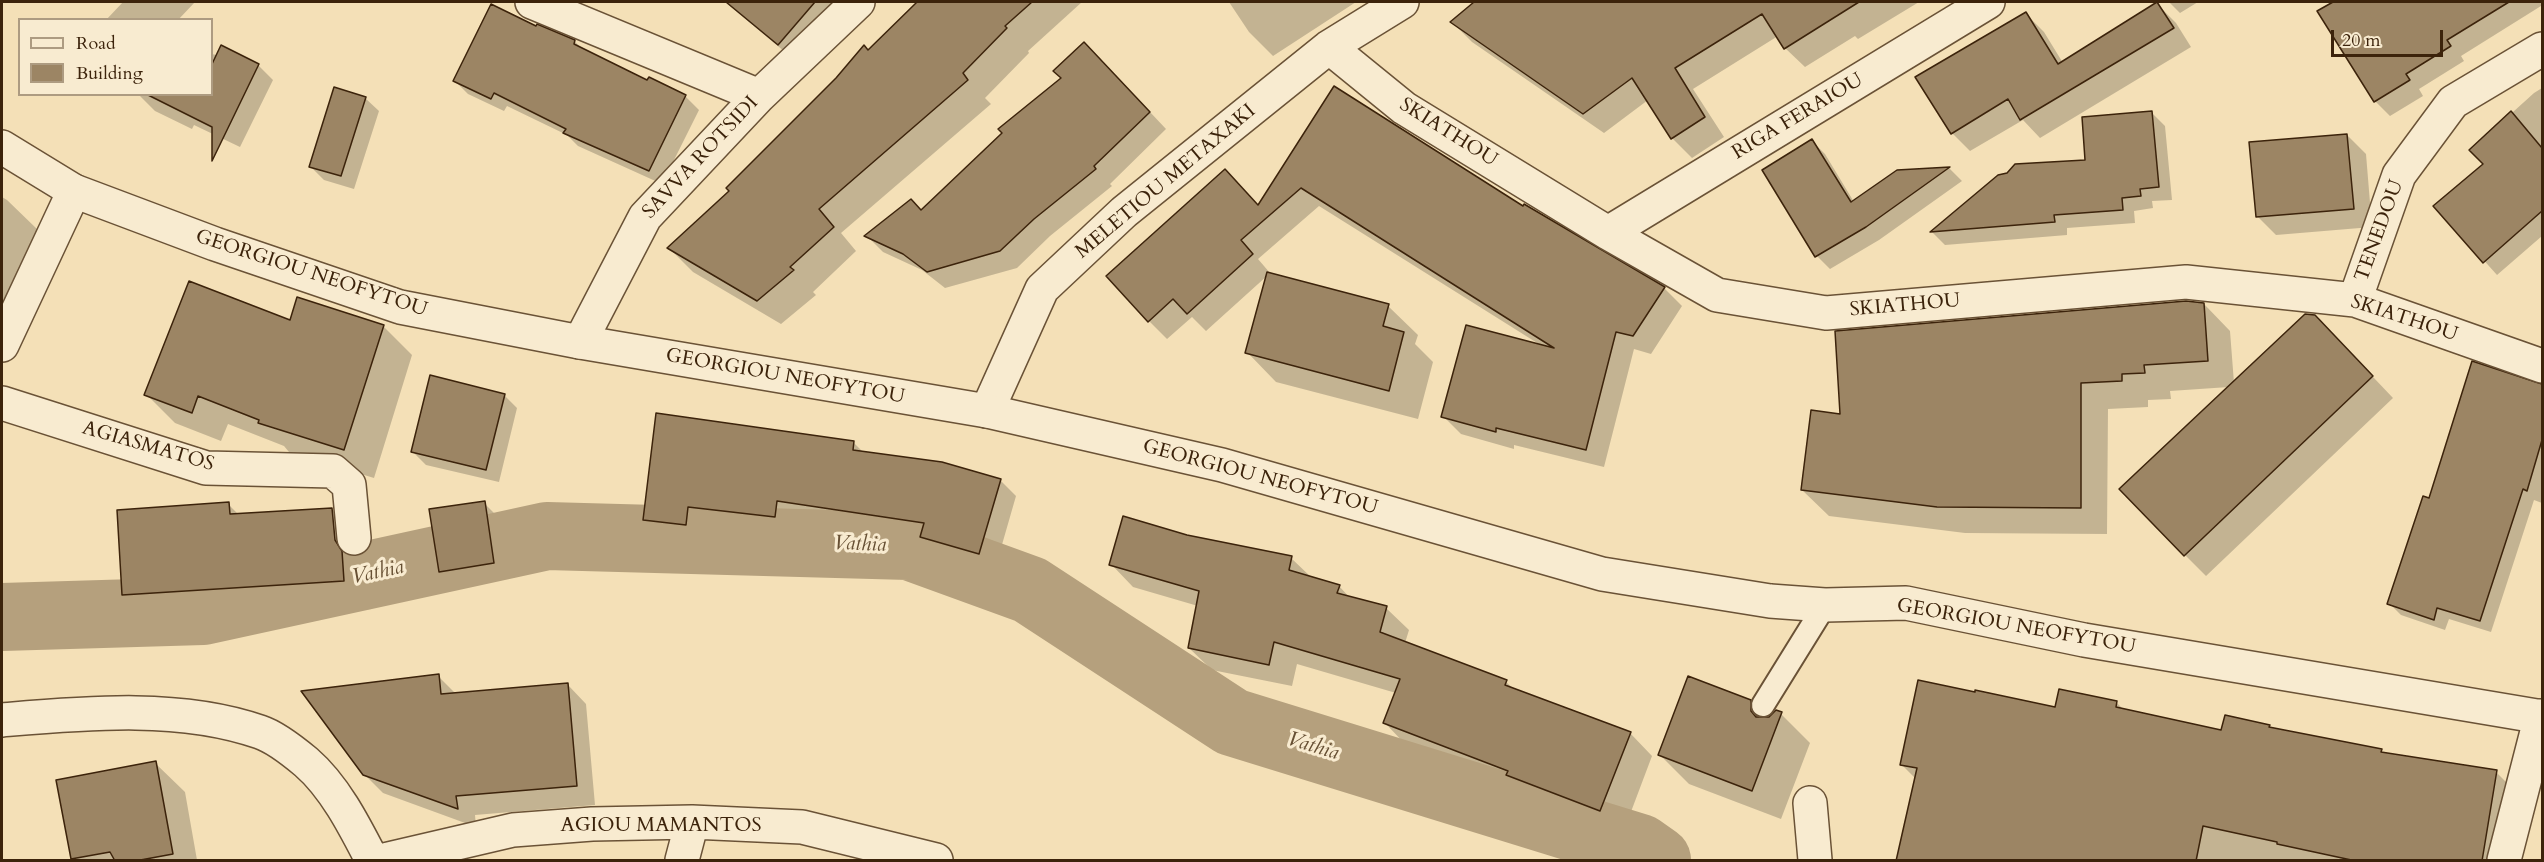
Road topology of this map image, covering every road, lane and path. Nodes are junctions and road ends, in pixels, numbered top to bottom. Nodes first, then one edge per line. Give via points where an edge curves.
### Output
1 (532, 2) edge
2 (858, 2) edge
3 (1402, 2) edge
4 (1988, 2) edge
5 (1329, 47) junction
6 (2542, 49) edge
7 (759, 96) junction
8 (2, 147) edge
9 (74, 191) junction
10 (1608, 233) junction
11 (2355, 300) junction
12 (580, 342) junction
13 (2, 345) edge
14 (2542, 366) edge
15 (2, 403) edge
16 (987, 411) junction
17 (354, 538) dead end
18 (1825, 605) junction
19 (1763, 705) dead end
20 (2542, 717) edge
21 (2, 720) edge
22 (1810, 803) dead end
23 (692, 822) junction
24 (372, 861) edge
25 (384, 861) edge
26 (682, 861) edge
27 (936, 861) edge
28 (1815, 861) edge
29 (2504, 861) edge

1 - 7 street
2 - 7 street, SAVVA ROTSIDI
3 - 5 street, MELETIOU METAXAKI
4 - 10 street, RIGA FERAIOU
5 - 10 street, SKIATHOU via 1404,108
5 - 16 street, MELETIOU METAXAKI via 1124,212 1042,290
6 - 11 street, TENEDOU via 2452,102 2399,175
7 - 12 street, SAVVA ROTSIDI via 645,217
8 - 9 street, GEORGIOU NEOFYTOU
9 - 12 street, GEORGIOU NEOFYTOU via 400,307
9 - 13 street
10 - 11 street, SKIATHOU via 1717,295 1826,312 2186,282
11 - 14 street, SKIATHOU
12 - 16 street, GEORGIOU NEOFYTOU
15 - 17 street, AGIASMATOS via 206,468 333,471 349,485
16 - 18 street, GEORGIOU NEOFYTOU via 1222,465 1602,574 1770,601
18 - 19 lane
18 - 20 street, GEORGIOU NEOFYTOU via 1906,603 2084,640
20 - 29 street
21 - 24 street via 83,714 199,716 263,733 307,763 347,811
22 - 28 street
23 - 25 street, AGIOU MAMANTOS via 513,830
23 - 26 street
23 - 27 street, AGIOU MAMANTOS via 802,827

